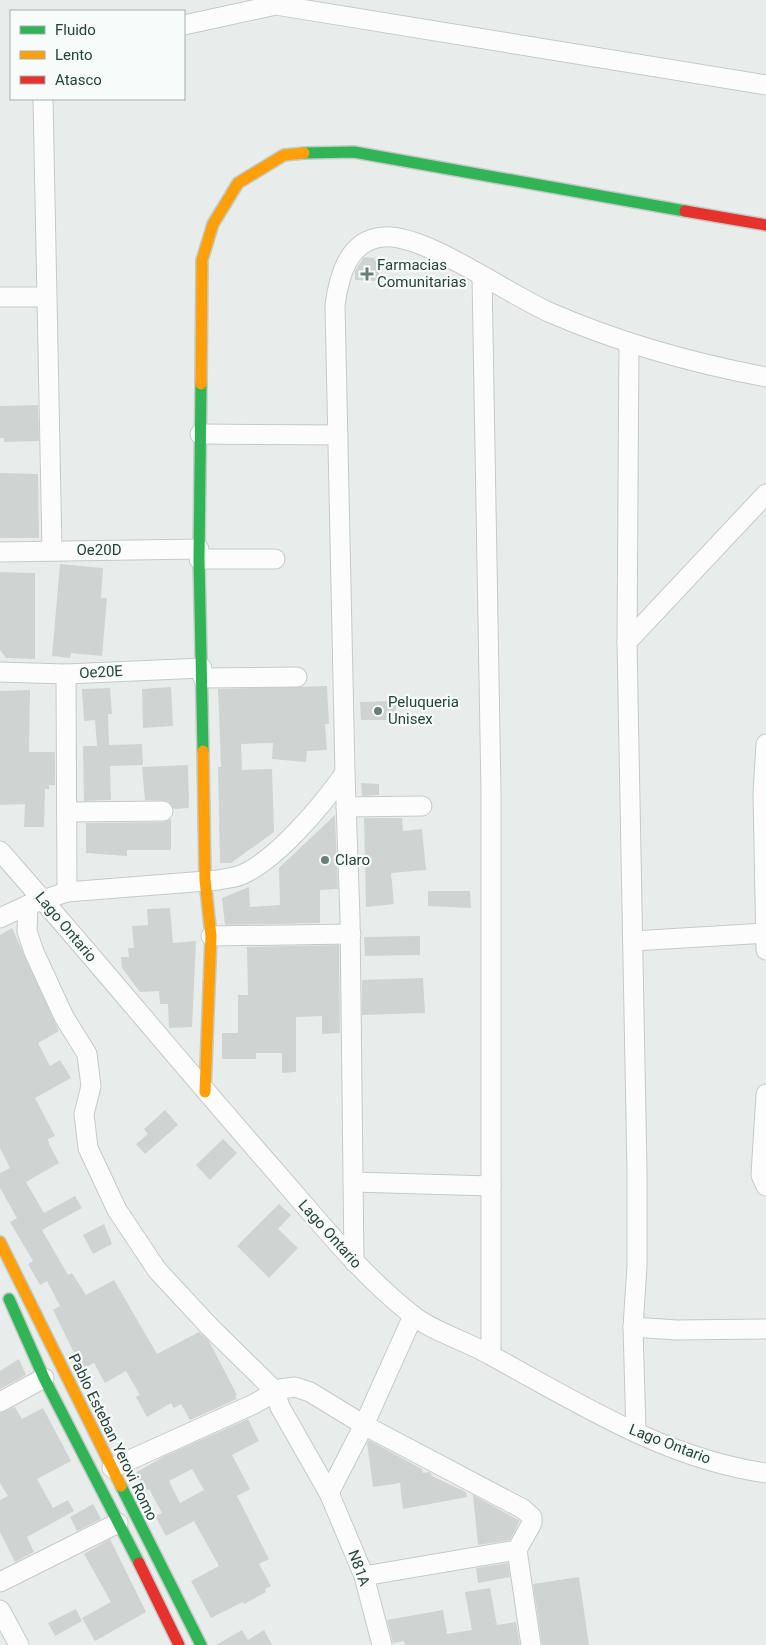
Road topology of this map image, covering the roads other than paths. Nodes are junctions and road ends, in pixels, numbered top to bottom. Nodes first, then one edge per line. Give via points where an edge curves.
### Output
1 (249, 6) edge
2 (185, 26) edge
3 (766, 85) edge
4 (44, 100) edge
5 (766, 225) edge
6 (482, 276) junction
7 (0, 297) edge
8 (47, 297) junction
9 (629, 344) junction
10 (766, 377) edge
11 (200, 434) junction
12 (338, 434) junction
13 (766, 494) edge
14 (52, 550) junction
15 (0, 552) edge
16 (199, 554) junction
17 (274, 559) dead end
18 (627, 642) junction
19 (0, 672) edge
20 (202, 673) junction
21 (66, 674) junction
22 (297, 677) dead end
23 (766, 744) edge
24 (345, 773) junction
25 (422, 806) dead end
26 (346, 808) junction
27 (163, 811) dead end
28 (67, 812) junction
29 (0, 851) edge
30 (205, 880) junction
31 (67, 892) junction
32 (36, 902) junction
33 (0, 918) edge
34 (350, 934) junction
35 (766, 934) edge
36 (211, 936) junction
37 (633, 941) junction
38 (766, 950) edge
39 (204, 1092) junction
40 (766, 1094) edge
41 (353, 1182) junction
42 (491, 1186) junction
43 (766, 1186) edge
44 (0, 1242) edge
45 (354, 1262) junction
46 (4, 1287) dead end
47 (413, 1316) junction
48 (633, 1327) junction
49 (766, 1330) edge
50 (491, 1354) junction
51 (44, 1378) junction
52 (276, 1392) junction
53 (0, 1402) edge
54 (364, 1425) junction
55 (636, 1432) junction
56 (104, 1473) junction
57 (766, 1473) edge
58 (329, 1493) junction
59 (118, 1523) junction
60 (517, 1550) junction
61 (364, 1576) junction
62 (0, 1582) edge
63 (0, 1610) edge
64 (19, 1645) edge
65 (179, 1645) edge
66 (200, 1645) edge
67 (382, 1645) edge
68 (531, 1645) edge

1 - 2 street
1 - 3 street via 276,5
4 - 8 street
5 - 11 street via 354,152 284,155 238,183 213,224 202,260
6 - 9 street via 549,312
6 - 12 street via 415,241 383,237 369,240 355,249 347,260 335,305
6 - 42 street via 491,793
7 - 8 street
8 - 14 street
9 - 10 street
9 - 18 street
11 - 12 street
11 - 16 street
12 - 24 street
13 - 18 street
14 - 15 street, Oe20D
14 - 16 street, Oe20D
16 - 17 street, Oe20D
16 - 20 street
18 - 37 street
19 - 21 street, Oe20E
20 - 21 street, Oe20E
20 - 22 street, Oe20E
20 - 30 street
21 - 28 street
23 - 35 street via 763,793
24 - 26 street
24 - 30 street via 306,821 256,867 234,877
25 - 26 street
26 - 34 street
27 - 28 street
28 - 31 street
29 - 32 street, Lago Ontario
30 - 31 street
30 - 36 street
31 - 32 street
32 - 33 street
32 - 39 street, Lago Ontario
32 - 52 street via 28,931 34,952 64,1017 87,1054 92,1086 84,1114 88,1148 117,1210 157,1270
34 - 36 street
34 - 41 street
35 - 37 street
35 - 38 street
36 - 39 street
37 - 48 street via 637,1266
39 - 45 street, Lago Ontario
40 - 43 street via 761,1175
41 - 42 street
41 - 45 street
42 - 50 street
44 - 56 street, Pablo Esteban Yerovi Romo
45 - 47 street, Lago Ontario
46 - 51 street, Pablo Esteban Yerovi Romo
47 - 50 street, Lago Ontario
47 - 54 street
48 - 49 street
48 - 55 street
50 - 55 street, Lago Ontario via 564,1397
51 - 53 street
51 - 56 street, Pablo Esteban Yerovi Romo
52 - 54 street via 280,1388 294,1387 310,1392
52 - 56 street
52 - 58 street, N81A via 280,1407
54 - 58 street
54 - 60 street via 530,1513 532,1523
55 - 57 street, Lago Ontario via 686,1454
56 - 59 street, Pablo Esteban Yerovi Romo
56 - 66 street, Pablo Esteban Yerovi Romo
58 - 61 street, N81A
59 - 62 street
59 - 65 street, Pablo Esteban Yerovi Romo
60 - 61 street
60 - 68 street
61 - 67 street, N81A
63 - 64 street

